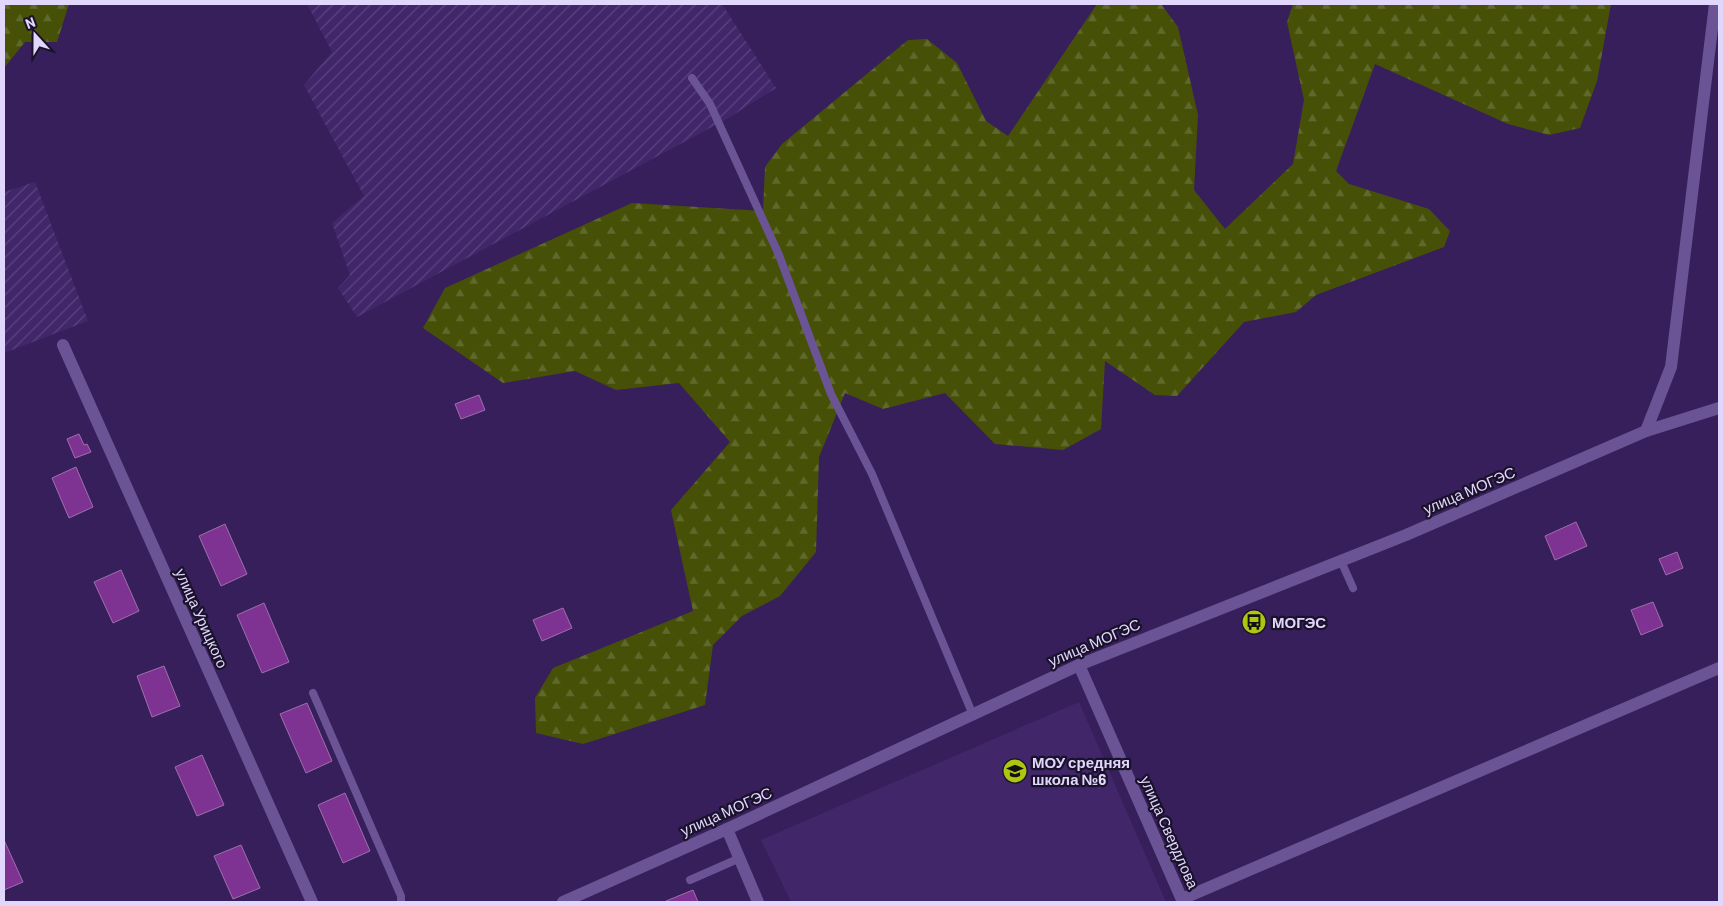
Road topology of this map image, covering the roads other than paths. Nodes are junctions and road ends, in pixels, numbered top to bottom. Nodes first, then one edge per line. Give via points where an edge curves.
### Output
1 (1715, 4) edge
2 (692, 78) dead end
3 (63, 345) dead end
4 (1719, 408) edge
5 (1646, 431) junction
6 (1341, 561) junction
7 (1353, 588) dead end
8 (1078, 665) junction
9 (1719, 668) edge
10 (313, 693) dead end
11 (973, 716) junction
12 (727, 829) junction
13 (740, 858) junction
14 (690, 880) dead end
15 (1182, 901) edge
16 (312, 902) edge
17 (402, 902) edge
18 (563, 902) edge
19 (758, 902) edge

1 - 5 street via 1671,367
2 - 11 lane via 710,104 780,255 831,394 872,474
3 - 16 street, улица Урицкого
4 - 5 street, улица МОГЭС
5 - 6 street, улица МОГЭС
6 - 7 lane
6 - 8 street, улица МОГЭС
8 - 11 street, улица МОГЭС
8 - 15 street, улица Свердлова
9 - 15 street
10 - 17 lane
11 - 12 street, улица МОГЭС
12 - 13 street
12 - 18 street, улица МОГЭС
13 - 14 lane
13 - 19 street

